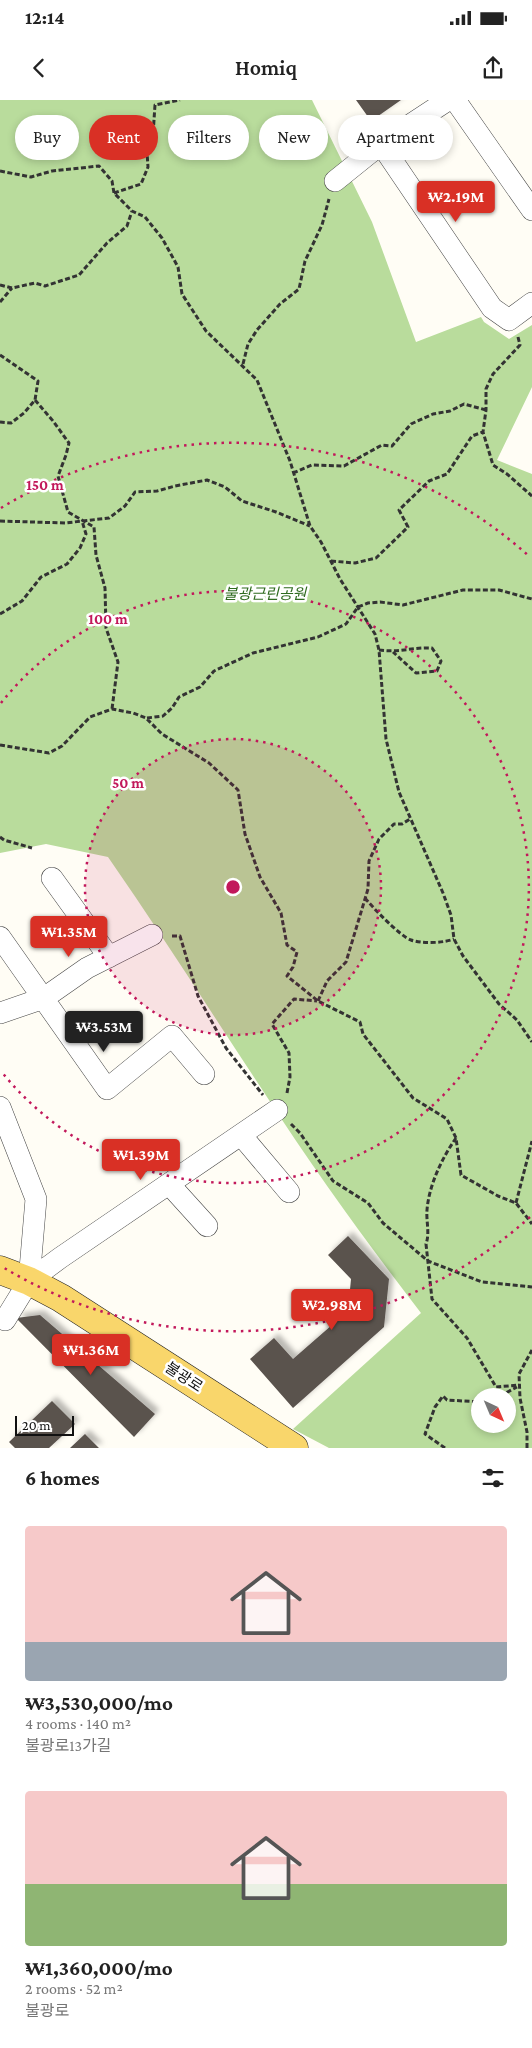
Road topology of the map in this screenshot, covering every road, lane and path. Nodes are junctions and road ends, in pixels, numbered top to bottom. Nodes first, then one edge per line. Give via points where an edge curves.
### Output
1 (180, 100) edge
2 (448, 100) edge
3 (455, 100) edge
4 (425, 115) edge
5 (362, 160) edge
6 (392, 160) edge
7 (0, 171) edge
8 (335, 182) joint
9 (114, 193) junction
10 (132, 210) junction
11 (532, 210) edge
12 (0, 285) edge
13 (12, 288) junction
14 (0, 302) edge
15 (532, 303) edge
16 (509, 320) junction
17 (0, 355) edge
18 (243, 364) junction
19 (35, 400) junction
20 (486, 410) junction
21 (0, 422) edge
22 (483, 432) junction
23 (293, 473) junction
24 (532, 496) edge
25 (0, 521) edge
26 (82, 521) junction
27 (310, 526) junction
28 (331, 561) junction
29 (532, 599) edge
30 (358, 607) junction
31 (0, 614) edge
32 (379, 650) junction
33 (393, 652) junction
34 (112, 710) junction
35 (146, 718) junction
36 (0, 745) edge
37 (410, 819) junction
38 (0, 837) edge
39 (32, 848) dead end
40 (52, 878) dead end
41 (364, 897) junction
42 (152, 935) joint
43 (0, 937) edge
44 (454, 939) junction
45 (109, 957) junction
46 (44, 998) junction
47 (318, 1001) junction
48 (1, 1012) edge
49 (532, 1042) edge
50 (204, 1074) dead end
51 (0, 1107) edge
52 (280, 1113) junction
53 (241, 1136) junction
54 (456, 1138) junction
55 (532, 1142) edge
56 (169, 1184) junction
57 (288, 1192) dead end
58 (516, 1203) junction
59 (532, 1224) edge
60 (207, 1226) dead end
61 (428, 1261) junction
62 (0, 1270) edge
63 (29, 1281) junction
64 (532, 1287) edge
65 (5, 1320) dead end
66 (532, 1350) edge
67 (519, 1386) junction
68 (515, 1388) edge
69 (471, 1401) edge
70 (289, 1447) edge
71 (444, 1448) edge
72 (527, 1448) edge

1 - 9 path via 155,105 148,167 141,184
2 - 4 street
3 - 11 street
5 - 8 street
6 - 16 street via 492,308
7 - 9 path via 31,177 52,171 99,166 112,181
8 - 18 path via 322,225 304,261 299,289 280,304 257,330 248,344
9 - 10 path
10 - 13 path via 127,226 79,275 45,286 35,283
10 - 18 path via 145,217 162,238 178,267 182,294 206,331
12 - 13 path
13 - 14 path
15 - 16 street
16 - 20 path via 515,324 520,345 493,374 486,389
17 - 19 path via 38,381
18 - 23 path via 257,380
19 - 21 path via 11,423
19 - 26 path via 69,443 58,476 68,512
20 - 22 path
20 - 23 path via 464,404 433,414 411,424 392,446 382,445 344,466 312,464
22 - 24 path via 492,465
22 - 28 path via 472,436 447,474 429,481 399,510 408,527 376,558 355,563
23 - 27 path
25 - 26 path
26 - 27 path via 109,518 125,506 135,492 157,491 207,480 224,487 242,501
26 - 31 path via 86,534 67,564 41,578 22,601
26 - 34 path via 94,528 96,555 105,588 106,628 118,662
27 - 28 path
28 - 30 path
29 - 30 path via 499,590 463,590 403,605 380,602
30 - 32 path via 375,634
30 - 35 path via 346,624 318,637 253,653 214,671 200,687 179,697 163,716
32 - 33 path
32 - 37 path via 386,739 399,792
33 - 33 path via 416,673 438,671 441,661 432,648
34 - 35 path
34 - 36 path via 90,717 62,746 48,753
35 - 47 path via 162,734 209,762 238,790 245,834 260,877 281,913 287,945 297,952 287,976
37 - 41 path via 394,824 379,839 369,861 368,889
37 - 44 path via 443,893 451,915
38 - 39 path
40 - 45 street
41 - 44 path via 410,940 445,943
41 - 47 path via 346,962 327,981
42 - 45 street
42 - 52 path via 180,936 198,996 226,1048
43 - 46 street
44 - 49 path via 499,1004 517,1020
45 - 46 street
46 - 48 street
46 - 50 street via 106,1089 172,1036
47 - 52 path via 294,999 272,1024 289,1053 290,1077
47 - 54 path via 360,1022 363,1034 413,1098 447,1119
51 - 63 street via 36,1199
52 - 53 street
52 - 61 path via 300,1133 333,1181 368,1203 383,1223
53 - 56 street
53 - 57 street
54 - 58 path via 461,1175
54 - 61 path via 429,1194
55 - 58 path
56 - 60 street
56 - 63 street
58 - 59 path
61 - 64 path via 482,1282
61 - 67 path via 432,1299 467,1338 496,1387
62 - 63 main road, 불광로
63 - 65 street
63 - 70 main road, 불광로 via 61,1298
66 - 67 path via 519,1374
67 - 68 path
67 - 72 path
69 - 71 path via 447,1400 443,1396 435,1407 425,1434

